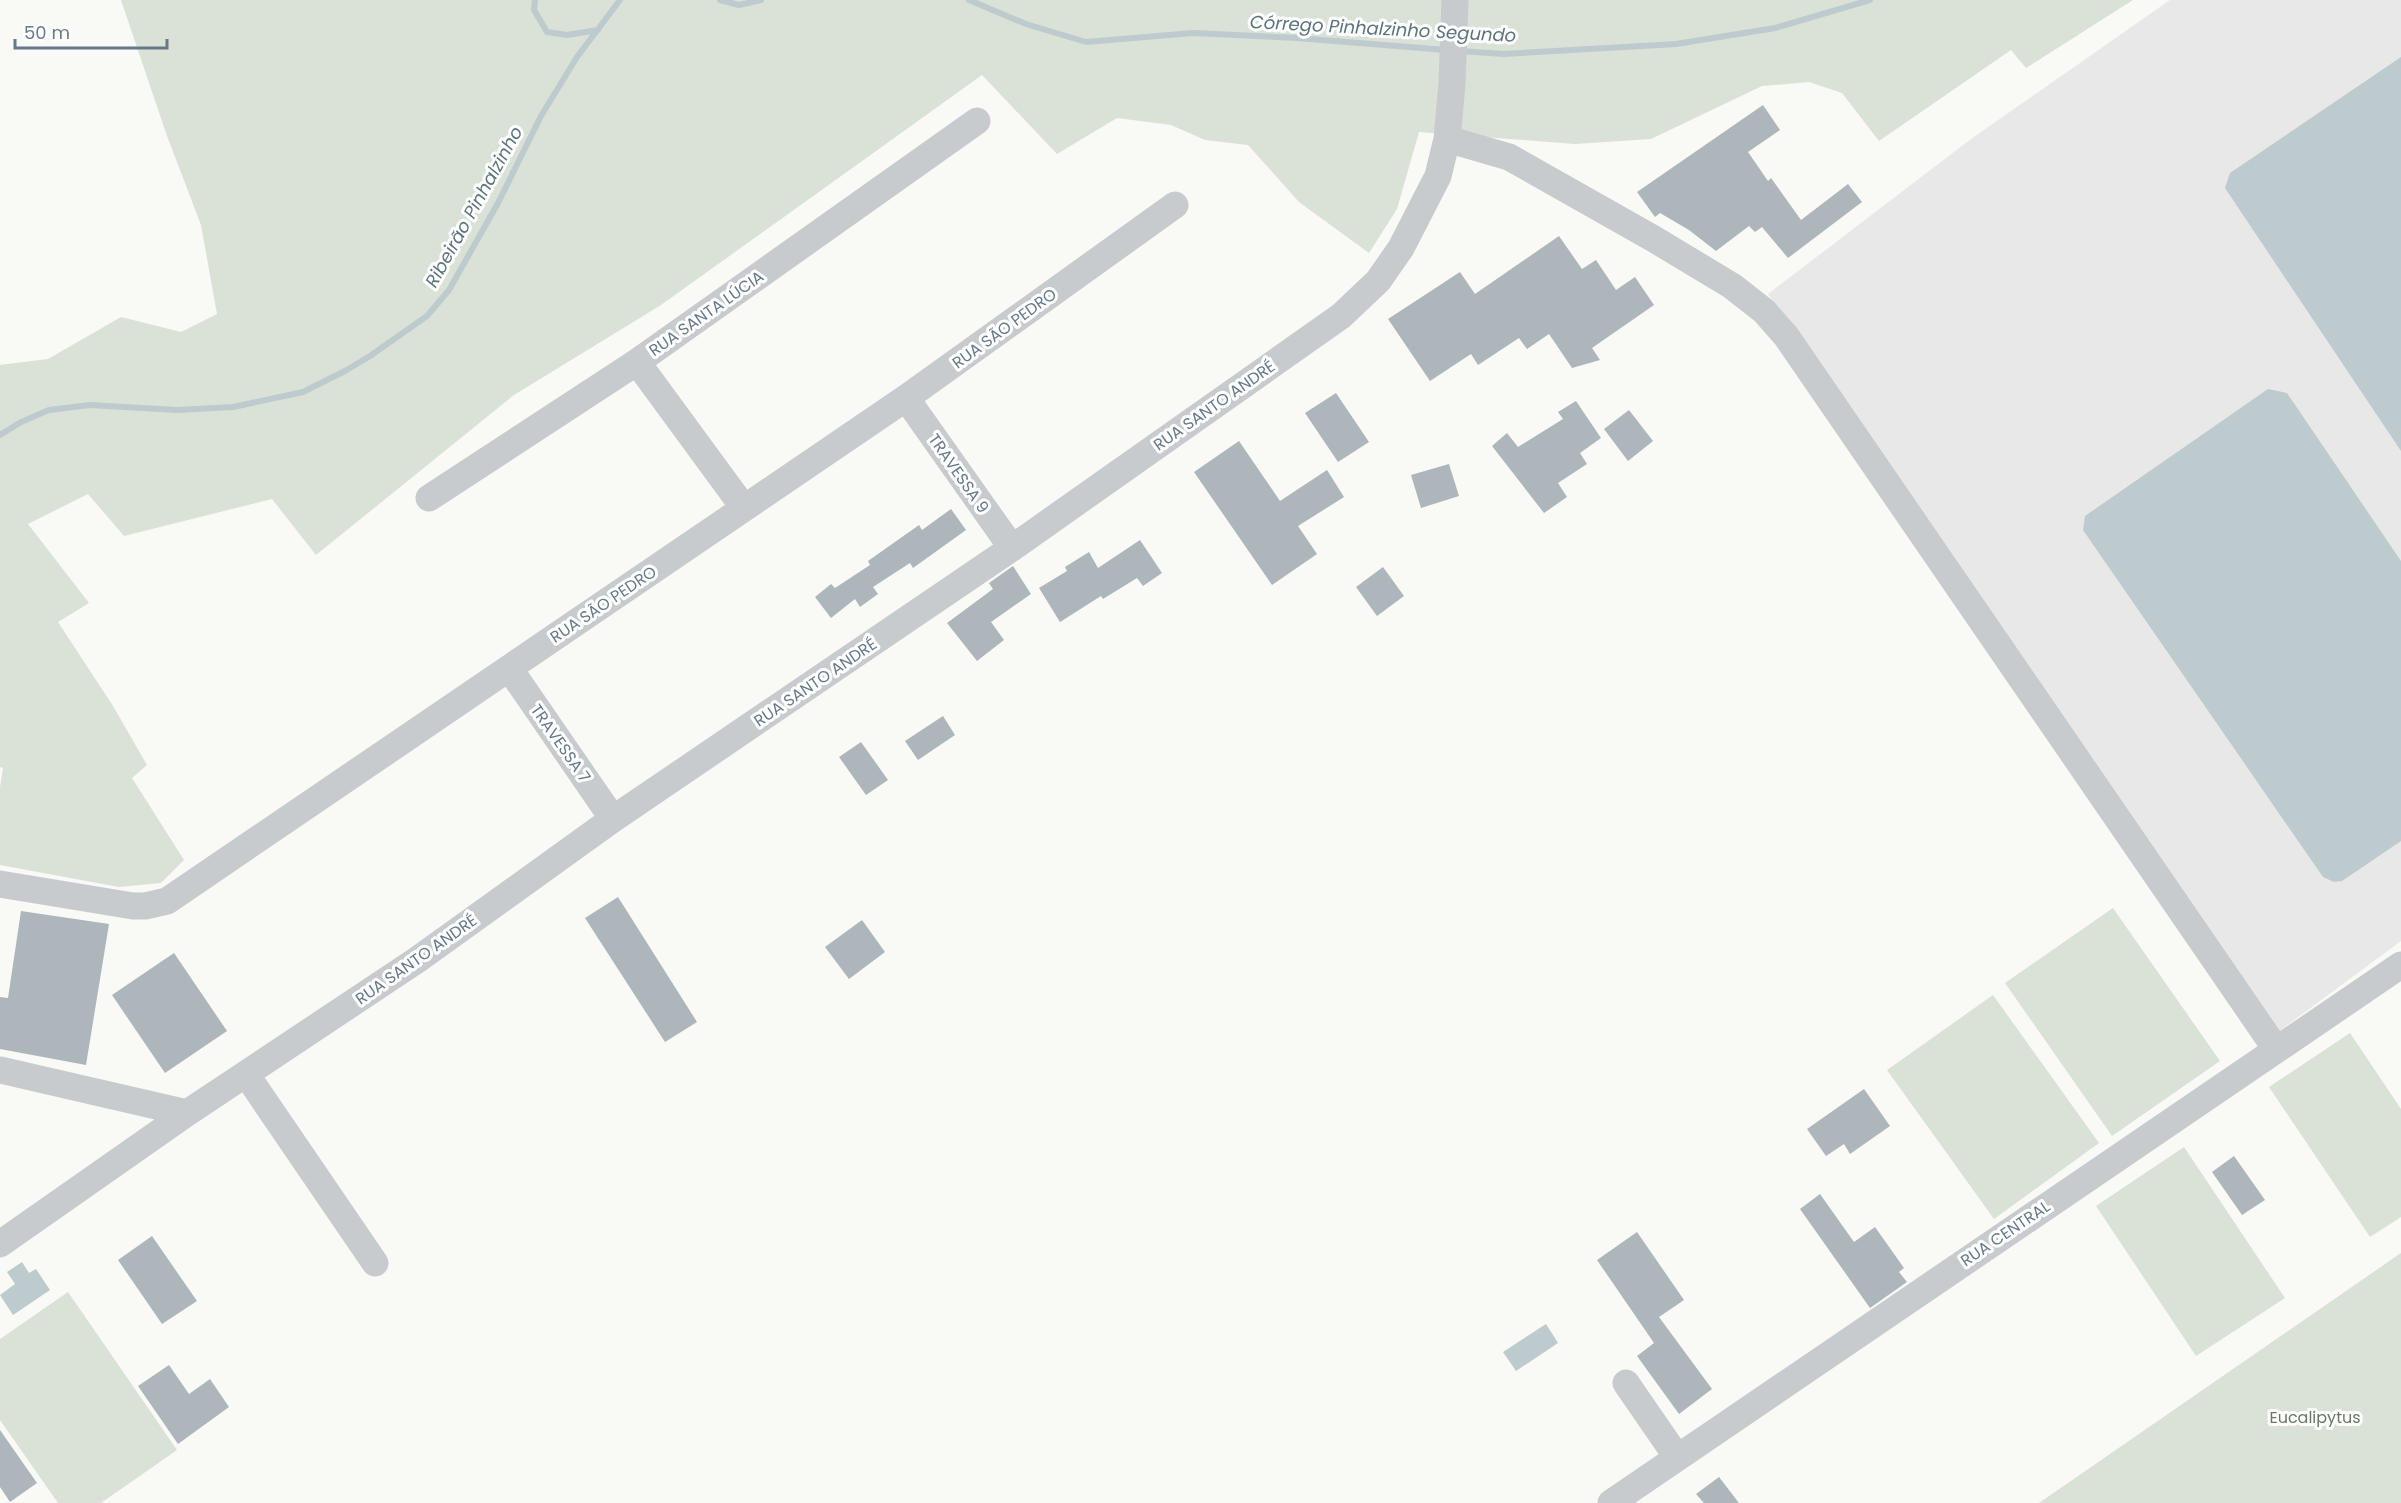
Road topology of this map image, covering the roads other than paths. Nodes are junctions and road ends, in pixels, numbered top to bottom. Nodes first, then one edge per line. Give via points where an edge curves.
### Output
1 (1455, 10) edge
2 (977, 122) dead end
3 (1447, 139) junction
4 (1175, 205) dead end
5 (637, 362) junction
6 (906, 399) junction
7 (429, 498) dead end
8 (744, 508) junction
9 (1012, 548) junction
10 (509, 668) junction
11 (613, 819) junction
12 (0, 884) edge
13 (2401, 965) edge
14 (2276, 1049) junction
15 (0, 1071) edge
16 (246, 1074) junction
17 (187, 1113) junction
18 (0, 1244) edge
19 (375, 1263) dead end
20 (1626, 1383) dead end
21 (1677, 1457) junction
22 (1611, 1503) edge

1 - 3 street, RUA SANTO ANDRÉ
2 - 5 street, RUA SANTA LÚCIA
3 - 9 street, RUA SANTO ANDRÉ via 1434,186 1401,248 1378,281 1349,309
3 - 14 street via 1509,157 1543,175 1732,286 1764,311 1786,336
4 - 6 street, RUA SÃO PEDRO
5 - 7 street, RUA SANTA LÚCIA
5 - 8 street
6 - 8 street, RUA SÃO PEDRO
6 - 9 street, TRAVESSA 9
8 - 10 street, RUA SÃO PEDRO
9 - 11 street, RUA SANTO ANDRÉ
10 - 11 street, TRAVESSA 7
10 - 12 street, RUA SÃO PEDRO via 167,901 133,906
11 - 16 street, RUA SANTO ANDRÉ via 417,960
13 - 14 street, RUA CENTRAL
14 - 21 street, RUA CENTRAL
15 - 17 street
16 - 17 street, RUA SANTO ANDRÉ
16 - 19 street
17 - 18 street, RUA SANTO ANDRÉ
20 - 21 street
21 - 22 street, RUA CENTRAL

